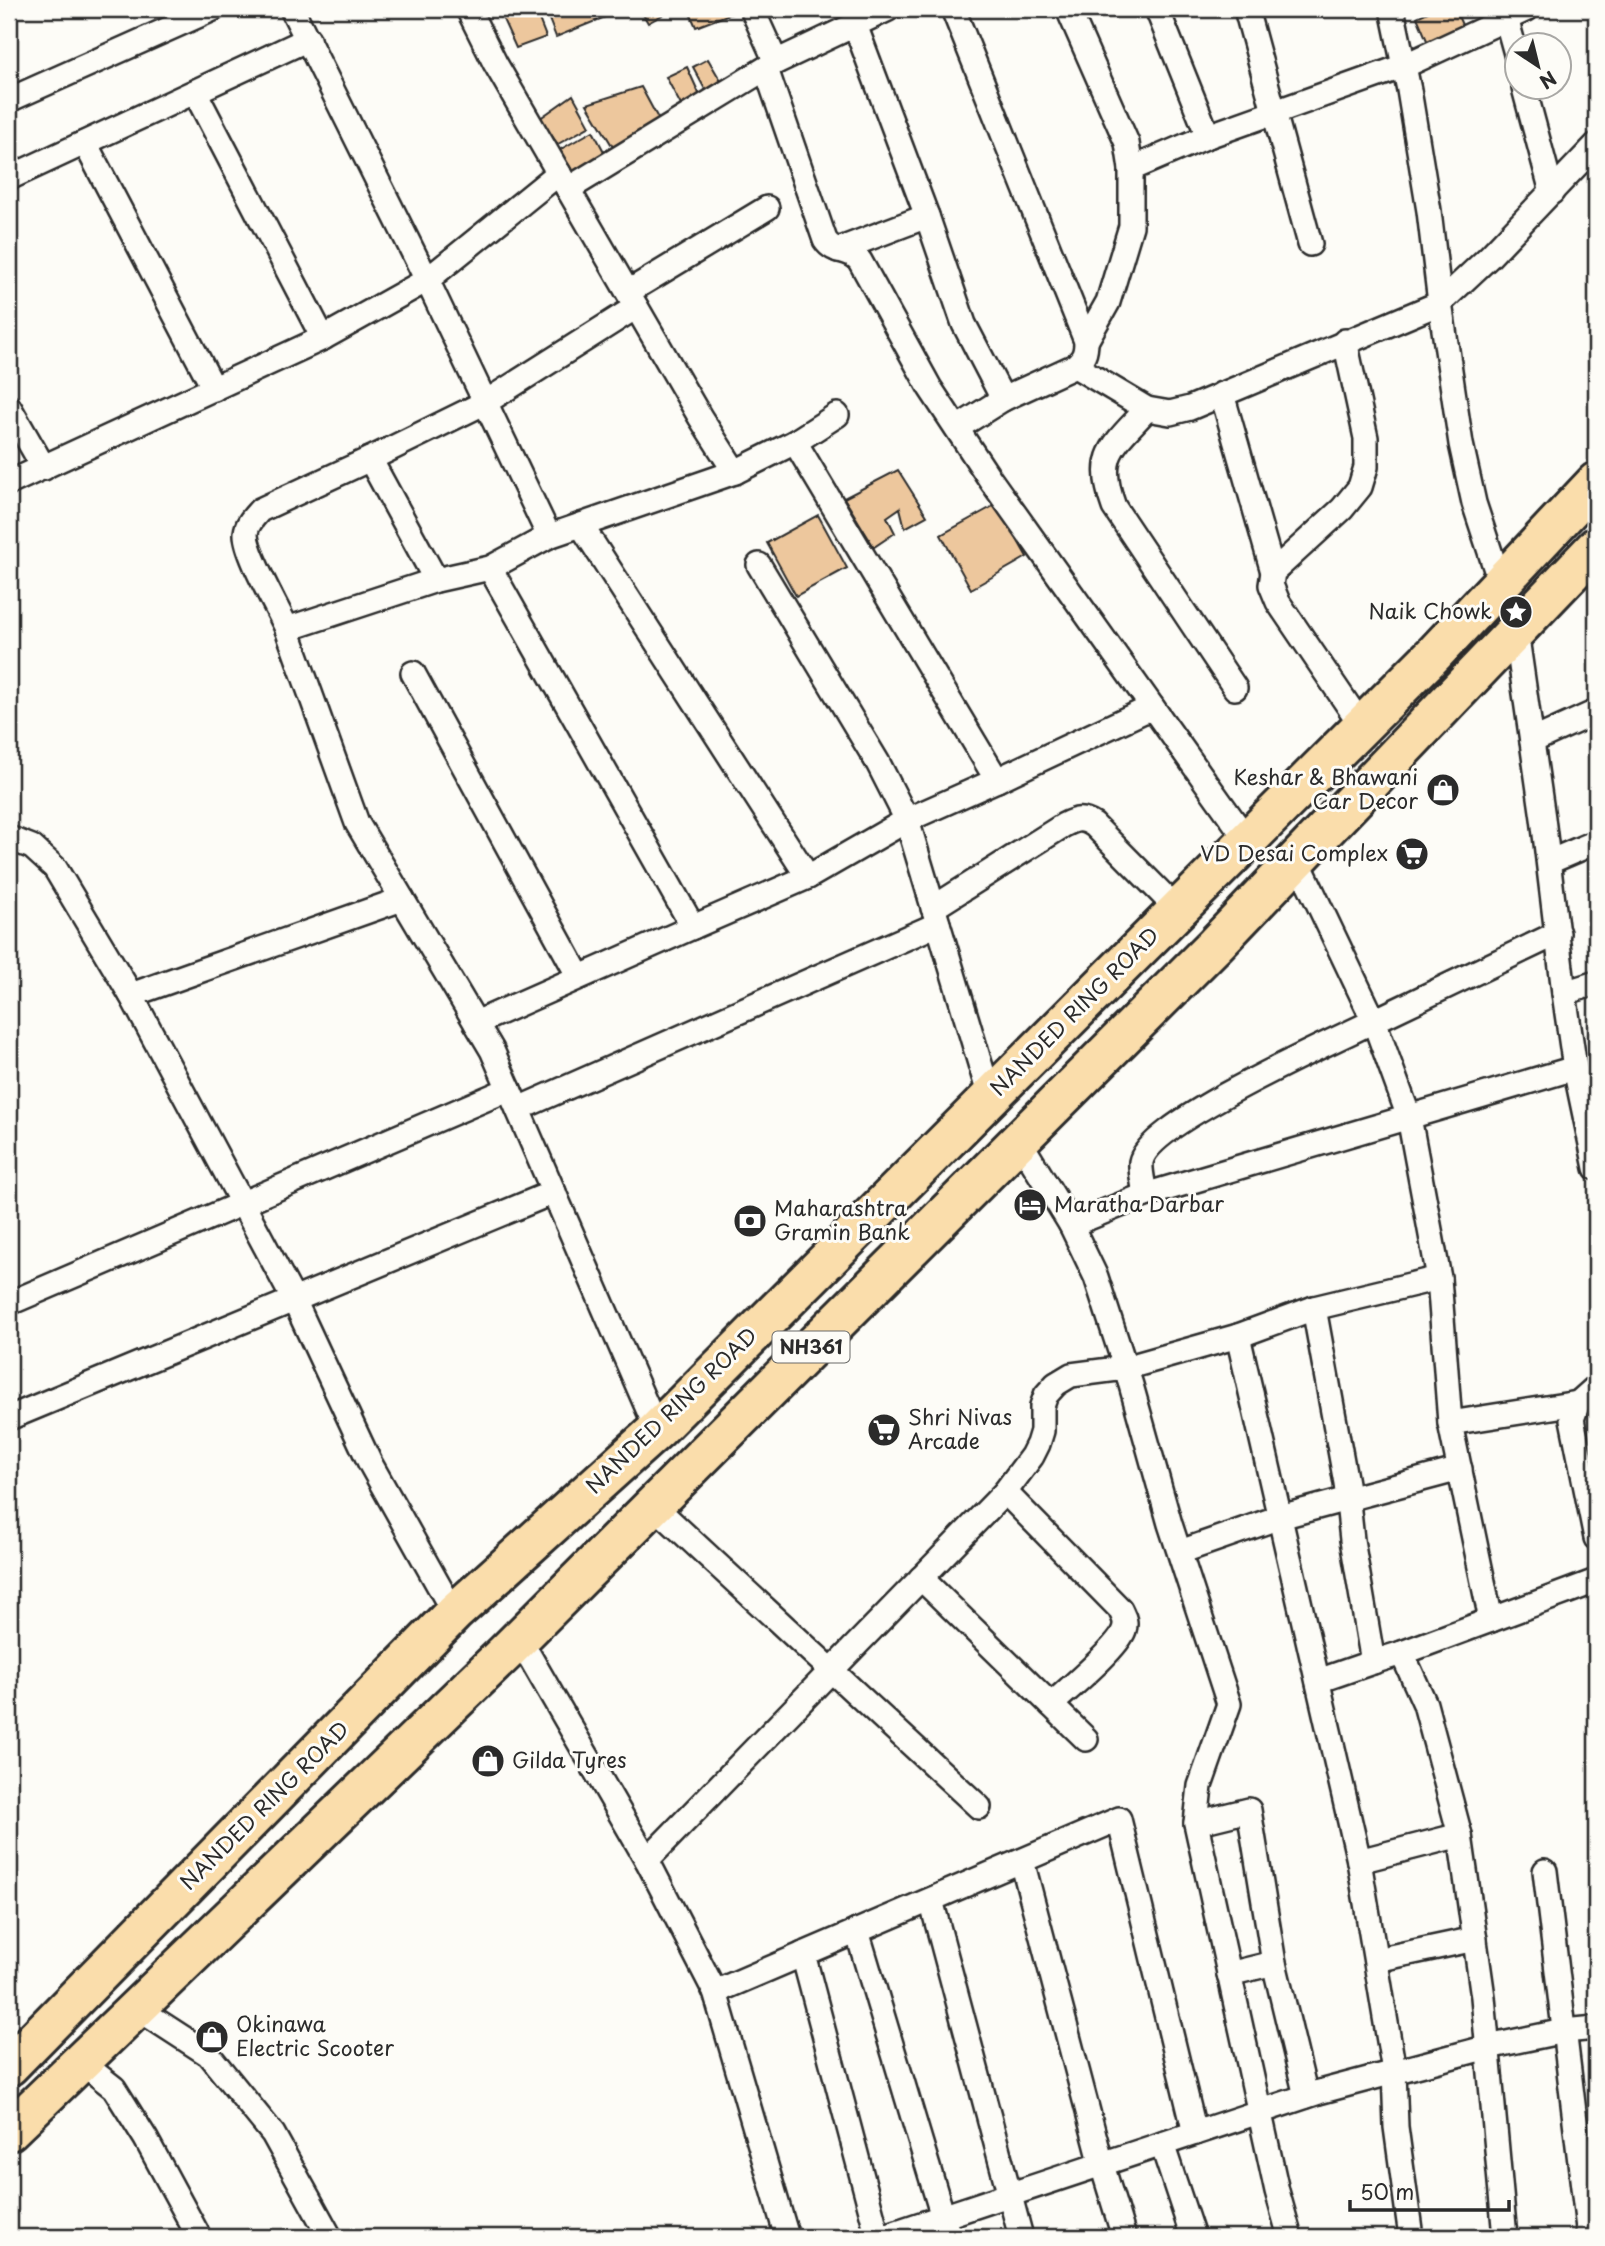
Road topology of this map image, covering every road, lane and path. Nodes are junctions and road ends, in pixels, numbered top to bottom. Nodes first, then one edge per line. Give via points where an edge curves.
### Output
1 (213, 9) edge
2 (292, 9) edge
3 (468, 9) edge
4 (752, 9) edge
5 (888, 9) edge
6 (953, 9) edge
7 (1069, 9) edge
8 (1157, 9) edge
9 (1246, 9) edge
10 (1392, 9) edge
11 (1517, 13) edge
12 (855, 25) junction
13 (1517, 32) edge
14 (308, 39) junction
15 (771, 65) junction
16 (1404, 66) junction
17 (195, 92) junction
18 (9, 100) edge
19 (1528, 102) edge
20 (1274, 111) junction
21 (1209, 136) junction
22 (85, 143) junction
23 (1596, 145) edge
24 (1131, 170) junction
25 (9, 178) edge
26 (564, 181) junction
27 (1552, 192) junction
28 (767, 208) dead end
29 (928, 216) junction
30 (1310, 244) dead end
31 (838, 250) junction
32 (427, 280) junction
33 (632, 300) junction
34 (1440, 303) junction
35 (323, 338) junction
36 (1086, 341) junction
37 (1345, 341) junction
38 (1075, 366) junction
39 (214, 389) junction
40 (1222, 394) junction
41 (1003, 399) junction
42 (485, 401) junction
43 (9, 407) edge
44 (1147, 409) junction
45 (837, 415) dead end
46 (957, 428) junction
47 (794, 442) junction
48 (370, 459) junction
49 (44, 468) junction
50 (735, 472) junction
51 (1596, 482) edge
52 (9, 483) edge
53 (581, 525) junction
54 (549, 536) junction
55 (1594, 555) edge
56 (759, 565) dead end
57 (490, 568) junction
58 (1273, 572) junction
59 (436, 580) junction
60 (1500, 585) junction
61 (288, 629) junction
62 (1516, 631) junction
63 (413, 673) dead end
64 (1235, 688) dead end
65 (1152, 707) junction
66 (1596, 712) edge
67 (1362, 726) junction
68 (1532, 741) junction
69 (997, 780) junction
70 (907, 820) junction
71 (9, 838) edge
72 (1247, 840) junction
73 (1596, 842) edge
74 (1297, 859) junction
75 (1549, 862) junction
76 (808, 877) junction
77 (402, 899) junction
78 (1178, 909) junction
79 (935, 916) junction
80 (693, 928) junction
81 (1558, 933) junction
82 (579, 977) junction
83 (1596, 983) edge
84 (1564, 993) junction
85 (131, 995) junction
86 (1374, 1021) junction
87 (476, 1023) junction
88 (1575, 1068) junction
89 (990, 1097) junction
90 (513, 1099) junction
91 (1409, 1117) junction
92 (1019, 1140) junction
93 (1596, 1168) edge
94 (554, 1192) junction
95 (1145, 1195) junction
96 (243, 1204) junction
97 (1071, 1225) junction
98 (1439, 1279) junction
99 (18, 1300) dead end
100 (294, 1300) junction
101 (1314, 1308) junction
102 (1238, 1336) junction
103 (1125, 1368) junction
104 (1596, 1387) edge
105 (1578, 1403) junction
106 (9, 1418) edge
107 (1450, 1423) junction
108 (657, 1430) junction
109 (1460, 1469) junction
110 (1005, 1492) junction
111 (1348, 1498) junction
112 (653, 1505) junction
113 (1280, 1517) junction
114 (1596, 1538) edge
115 (1180, 1552) junction
116 (920, 1578) junction
117 (1596, 1581) edge
118 (454, 1613) junction
119 (1491, 1620) junction
120 (519, 1638) junction
121 (1402, 1653) junction
122 (1373, 1662) junction
123 (831, 1670) junction
124 (1318, 1681) junction
125 (1051, 1705) junction
126 (1086, 1739) dead end
127 (979, 1807) dead end
128 (1196, 1823) junction
129 (1460, 1835) junction
130 (647, 1860) junction
131 (1022, 1861) junction
132 (1359, 1861) junction
133 (1545, 1871) dead end
134 (931, 1900) junction
135 (857, 1931) junction
136 (1475, 1939) junction
137 (803, 1954) junction
138 (1376, 1960) junction
139 (1274, 1964) junction
140 (1229, 1974) junction
141 (715, 1992) junction
142 (137, 2008) junction
143 (1596, 2028) edge
144 (1564, 2031) junction
145 (1488, 2047) junction
146 (81, 2062) junction
147 (9, 2066) edge
148 (1394, 2071) junction
149 (1306, 2096) junction
150 (1259, 2111) junction
151 (9, 2131) edge
152 (1195, 2133) junction
153 (1161, 2144) junction
154 (1102, 2165) junction
155 (1011, 2195) junction
156 (946, 2227) edge
157 (199, 2237) edge
158 (330, 2237) edge
159 (787, 2237) edge
160 (880, 2237) edge
161 (1021, 2237) edge
162 (1124, 2237) edge
163 (1193, 2237) edge
164 (1290, 2237) edge
165 (1411, 2237) edge
166 (1505, 2237) edge
167 (1589, 2237) edge

1 - 18 street
2 - 14 street
3 - 26 street
4 - 15 street
5 - 12 street
6 - 36 street
7 - 24 street via 1127,143
8 - 21 street
9 - 20 street
10 - 16 street
11 - 13 street
11 - 16 street
12 - 15 street
12 - 29 street
14 - 17 street
14 - 32 street
15 - 26 street
15 - 31 street via 825,240
16 - 20 street
16 - 34 street
17 - 22 street
17 - 35 street
19 - 27 street
20 - 21 street
20 - 30 street
21 - 24 street
22 - 25 street
22 - 39 street
23 - 27 street
24 - 36 street via 1131,226 1108,303
26 - 32 street
26 - 33 street
27 - 34 street
28 - 33 street
29 - 31 street
29 - 41 street via 964,324
31 - 46 street via 851,252 860,261
32 - 35 street
32 - 42 street
33 - 42 street
33 - 50 street
34 - 37 street
34 - 60 street via 1461,444
35 - 39 street
36 - 38 street via 1083,359
37 - 40 street
37 - 58 street via 1366,438 1366,467 1360,487
38 - 41 street
38 - 44 street
39 - 49 street
40 - 44 street via 1170,413
40 - 58 street
41 - 46 street
42 - 48 street
42 - 54 street
43 - 49 street
44 - 64 street via 1105,462 1105,483 1114,507
45 - 47 street
46 - 65 street
47 - 50 street
47 - 69 street
48 - 59 street
48 - 61 street via 260,510 250,521 248,547
49 - 52 street
50 - 53 street
51 - 60 highway, NANDED RING ROAD / NH361
53 - 54 street
53 - 76 street
54 - 57 street
55 - 62 highway, NH361
56 - 70 street via 878,763
57 - 59 street
57 - 80 street
58 - 67 street via 1271,585 1278,602
59 - 61 street
60 - 62 street
60 - 67 highway, NANDED RING ROAD / NH361
61 - 77 street via 357,823
62 - 68 street
62 - 74 highway, NH361
63 - 82 street
65 - 69 street
65 - 72 street
66 - 68 street
67 - 72 highway, NANDED RING ROAD / NH361
68 - 75 street
69 - 70 street
70 - 76 street
70 - 79 street
71 - 85 street via 32,847 55,868
72 - 78 highway, NANDED RING ROAD / NH361
73 - 75 street
74 - 86 street
74 - 92 highway, NH361
75 - 81 street
76 - 80 street
77 - 85 street
77 - 87 street
78 - 79 street via 1094,825 1077,818
78 - 89 highway, NANDED RING ROAD / NH361
79 - 89 street
79 - 90 street
80 - 82 street
81 - 84 street
81 - 86 street
82 - 87 street
83 - 84 street
84 - 88 street
85 - 96 street
86 - 91 street
86 - 95 street via 1166,1131 1141,1162
87 - 90 street
88 - 91 street
88 - 93 street
89 - 108 highway, NANDED RING ROAD / NH361
90 - 94 street
90 - 96 street
91 - 95 street
91 - 98 street
92 - 97 street
92 - 112 highway, NH361
94 - 100 street
94 - 108 street
95 - 97 street
96 - 99 street
96 - 100 street
97 - 103 street via 1096,1277
98 - 101 street
98 - 107 street
100 - 106 street
100 - 118 street via 370,1463
101 - 102 street
101 - 111 street
102 - 103 street
102 - 113 street
103 - 110 street via 1071,1376 1056,1384 1042,1406 1038,1444
103 - 115 street
104 - 105 street
105 - 107 street
105 - 114 street via 1572,1419
107 - 109 street
108 - 118 highway, NANDED RING ROAD / NH361
109 - 111 street
109 - 119 street
110 - 116 street
110 - 125 street via 1120,1609 1126,1621 1115,1644
111 - 113 street
111 - 122 street
112 - 120 highway, NH361
112 - 123 street
113 - 115 street
113 - 124 street
115 - 128 street via 1229,1704 1200,1786
116 - 123 street
116 - 125 street
117 - 119 street
118 - 147 highway, NANDED RING ROAD / NH361
119 - 121 street
120 - 130 street
120 - 142 highway, NH361
121 - 122 street
121 - 129 street via 1425,1704
122 - 124 street
123 - 127 street
123 - 130 street
124 - 132 street
125 - 126 street
128 - 139 street via 1249,1810
128 - 140 street
129 - 132 street
129 - 136 street
130 - 141 street
131 - 134 street
131 - 152 street via 1119,1819
131 - 154 street
132 - 138 street
133 - 144 street
134 - 135 street
134 - 155 street
135 - 137 street
135 - 156 street
136 - 138 street
136 - 145 street
137 - 141 street
137 - 160 street
138 - 148 street
139 - 140 street
139 - 149 street
140 - 150 street
141 - 159 street
142 - 146 highway, NH361
142 - 158 street via 208,2054 273,2134
143 - 144 street
144 - 145 street
144 - 167 street
145 - 148 street
145 - 166 street
146 - 151 highway, NH361
146 - 157 street via 114,2088
148 - 149 street
148 - 165 street via 1396,2127
149 - 150 street
150 - 152 street
150 - 164 street
152 - 153 street
153 - 154 street
153 - 163 street
154 - 155 street
154 - 162 street
155 - 156 street
155 - 161 street
156 - 160 street

